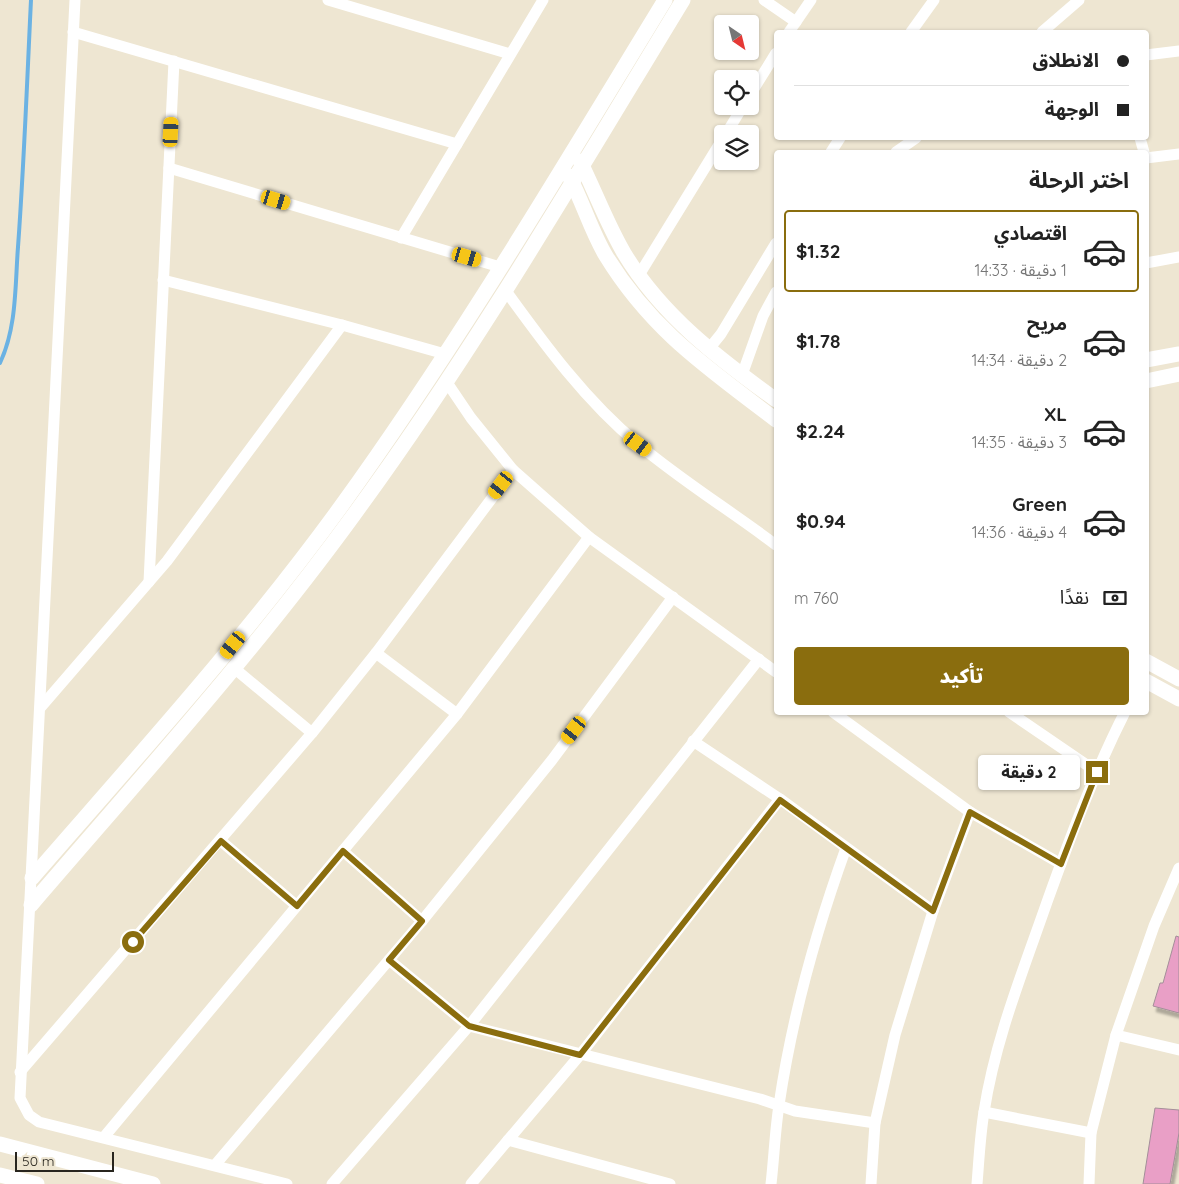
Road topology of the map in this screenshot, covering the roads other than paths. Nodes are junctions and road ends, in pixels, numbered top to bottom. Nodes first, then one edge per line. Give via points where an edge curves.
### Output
1 (75, 0) edge
2 (328, 0) edge
3 (543, 0) edge
4 (665, 0) edge
5 (683, 0) edge
6 (764, 0) edge
7 (811, 0) edge
8 (933, 0) edge
9 (1079, 0) edge
10 (796, 22) junction
11 (790, 30) edge
12 (912, 30) edge
13 (1044, 30) edge
14 (73, 32) junction
15 (1179, 51) edge
16 (510, 54) junction
17 (1149, 55) edge
18 (774, 56) edge
19 (174, 62) junction
20 (759, 80) edge
21 (913, 140) edge
22 (457, 144) junction
23 (574, 149) junction
24 (899, 150) edge
25 (714, 153) edge
26 (1179, 154) edge
27 (1149, 158) edge
28 (564, 166) junction
29 (582, 166) junction
30 (169, 168) junction
31 (572, 183) junction
32 (401, 238) junction
33 (774, 246) edge
34 (1179, 257) edge
35 (1149, 262) edge
36 (500, 267) junction
37 (639, 275) junction
38 (164, 280) junction
39 (506, 291) junction
40 (774, 296) edge
41 (342, 325) junction
42 (708, 350) junction
43 (446, 354) junction
44 (1179, 354) edge
45 (1149, 359) edge
46 (1179, 374) edge
47 (742, 375) junction
48 (1149, 380) edge
49 (446, 381) junction
50 (774, 399) edge
51 (774, 418) edge
52 (512, 470) junction
53 (589, 537) junction
54 (316, 539) junction
55 (774, 540) edge
56 (329, 548) junction
57 (149, 582) junction
58 (673, 597) junction
59 (376, 653) junction
60 (759, 659) junction
61 (1149, 663) edge
62 (234, 668) junction
63 (774, 670) edge
64 (1179, 680) edge
65 (1149, 683) edge
66 (1179, 699) edge
67 (40, 706) junction
68 (457, 714) junction
69 (839, 715) edge
70 (1013, 715) edge
71 (1124, 715) edge
72 (312, 733) junction
73 (693, 741) junction
74 (1097, 772) junction
75 (780, 800) junction
76 (970, 812) junction
77 (221, 841) junction
78 (846, 848) junction
79 (343, 851) junction
80 (1061, 864) junction
81 (1179, 868) edge
82 (32, 878) junction
83 (31, 905) junction
84 (297, 906) junction
85 (933, 911) junction
86 (422, 921) junction
87 (389, 960) junction
88 (469, 1026) junction
89 (1116, 1036) junction
90 (1179, 1050) edge
91 (580, 1055) junction
92 (20, 1072) junction
93 (779, 1106) junction
94 (984, 1112) junction
95 (875, 1123) junction
96 (1091, 1133) junction
97 (104, 1137) junction
98 (508, 1140) junction
99 (0, 1144) edge
100 (0, 1148) edge
101 (215, 1165) junction
102 (0, 1175) edge
103 (36, 1184) edge
104 (153, 1184) edge
105 (287, 1184) edge
106 (332, 1184) edge
107 (471, 1184) edge
108 (670, 1184) edge
109 (771, 1184) edge
110 (871, 1184) edge
111 (977, 1184) edge
112 (1089, 1184) edge

1 - 14 street
2 - 16 street
3 - 16 street
4 - 23 street
5 - 29 street
6 - 10 street
7 - 10 street
8 - 12 street
9 - 13 street
10 - 11 street
14 - 19 street
14 - 67 street
15 - 17 street
16 - 22 street
18 - 20 street
19 - 22 street
19 - 30 street
21 - 24 street
22 - 32 street
23 - 28 street
23 - 29 street
25 - 37 street
26 - 27 street
28 - 31 street
28 - 36 street
29 - 31 street
29 - 37 street via 611,229
30 - 32 street
30 - 38 street
31 - 39 street
31 - 51 street via 605,255 644,309 688,354
32 - 36 street
33 - 42 street via 722,334
34 - 35 street
36 - 43 street
37 - 42 street
38 - 41 street
38 - 57 street
39 - 49 street
39 - 55 street via 543,342 590,397 638,444
40 - 47 street via 763,316
41 - 43 street
41 - 57 street
42 - 47 street
43 - 54 street
44 - 45 street
46 - 48 street
47 - 50 street
49 - 52 street
49 - 56 street
52 - 53 street
52 - 59 street
53 - 58 street
53 - 68 street
54 - 56 street
54 - 82 street via 222,659
56 - 62 street
57 - 67 street
58 - 60 street
58 - 86 street via 552,760
59 - 68 street
59 - 72 street
60 - 63 street
60 - 73 street
61 - 64 street
62 - 72 street
62 - 83 street
65 - 66 street
67 - 82 street
68 - 79 street
69 - 76 street
70 - 74 street
71 - 74 street
72 - 77 street
73 - 75 street
73 - 88 street
74 - 80 street
75 - 78 street
75 - 91 street
76 - 80 street
76 - 85 street
77 - 84 street
77 - 92 street
78 - 85 street
78 - 93 street via 812,954
79 - 84 street
79 - 86 street
80 - 94 street via 1013,1001 996,1056
81 - 89 street via 1154,926
82 - 83 street
83 - 92 street
84 - 97 street
85 - 95 street via 895,1035
86 - 87 street
87 - 88 street
87 - 101 street
88 - 91 street
88 - 106 street
89 - 90 street
89 - 96 street
91 - 93 street
91 - 98 street
92 - 97 street via 20,1098 29,1115 39,1122
93 - 95 street
93 - 109 street
94 - 96 street
94 - 111 street
95 - 110 street
96 - 112 street
97 - 101 street
98 - 107 street
98 - 108 street
99 - 100 street
99 - 104 street
101 - 105 street
102 - 103 street

